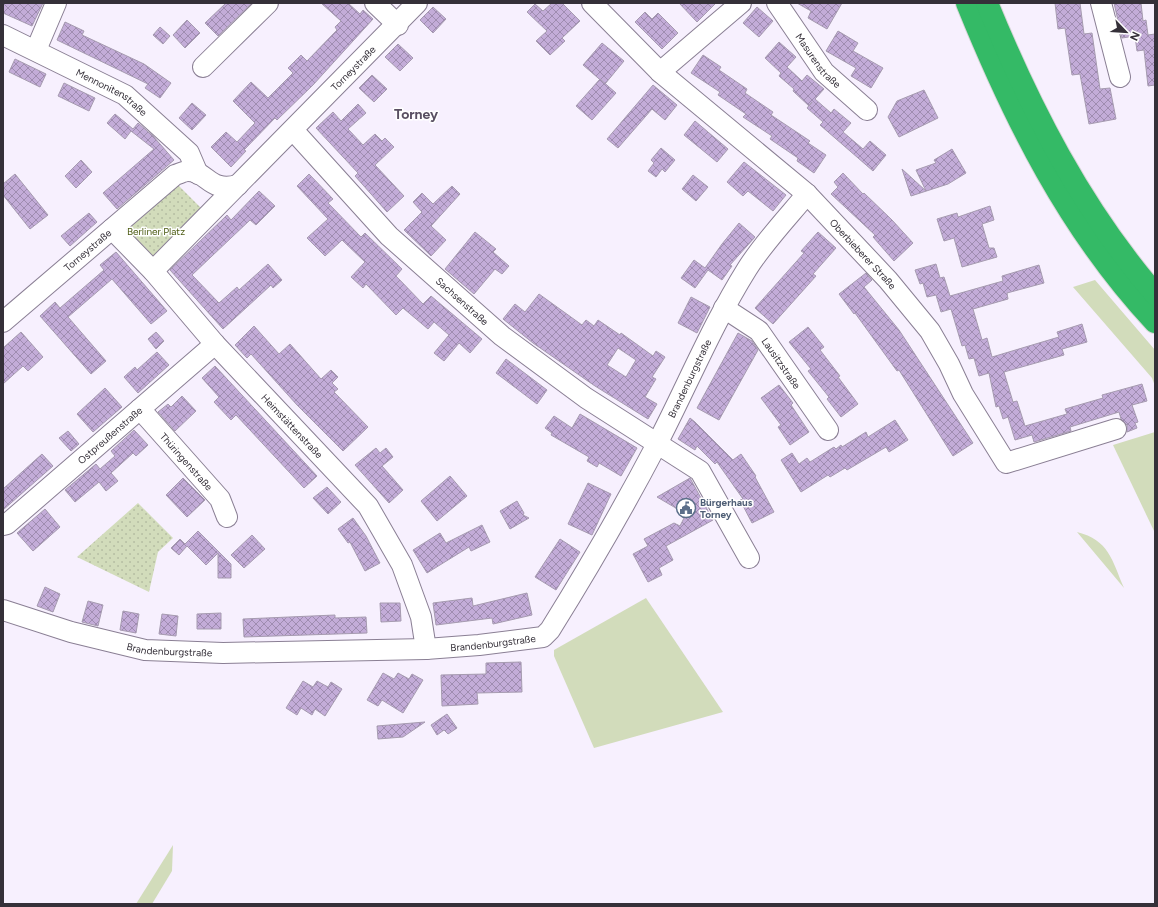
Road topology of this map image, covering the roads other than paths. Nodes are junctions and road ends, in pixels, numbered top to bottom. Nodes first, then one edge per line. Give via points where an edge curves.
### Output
1 (56, 3) edge
2 (268, 3) edge
3 (375, 3) edge
4 (417, 3) edge
5 (592, 3) edge
6 (741, 3) edge
7 (777, 3) edge
8 (967, 3) edge
9 (988, 3) edge
10 (1101, 3) edge
11 (398, 25) junction
12 (3, 35) edge
13 (36, 50) junction
14 (203, 67) dead end
15 (660, 72) junction
16 (1120, 77) dead end
17 (867, 110) dead end
18 (293, 130) junction
19 (198, 174) junction
20 (238, 185) junction
21 (807, 194) junction
22 (112, 229) junction
23 (152, 271) junction
24 (1155, 294) edge
25 (724, 308) junction
26 (3, 322) edge
27 (1155, 322) edge
28 (215, 344) junction
29 (140, 409) junction
30 (1116, 429) dead end
31 (828, 430) dead end
32 (657, 443) junction
33 (227, 517) dead end
34 (3, 525) edge
35 (749, 558) dead end
36 (3, 610) edge
37 (426, 649) junction

1 - 13 street
2 - 14 street
3 - 11 street
4 - 11 street, Torneystraße
5 - 15 street, Oberbieberer Straße
6 - 15 street
7 - 17 street, Masurenstraße via 824,72
8 - 27 highway via 1005,90 1058,194 1099,255
9 - 24 highway via 1021,82 1075,186 1114,244
10 - 16 street
11 - 18 street, Torneystraße
12 - 13 street, Mennonitenstraße
13 - 19 street, Mennonitenstraße via 124,95 189,153
15 - 21 street, Oberbieberer Straße
18 - 20 street, Torneystraße
18 - 32 street, Sachsenstraße via 389,236 502,336 586,398
19 - 20 street via 223,188
19 - 22 street, Torneystraße via 188,171 175,175
20 - 23 street, Torneystraße
21 - 25 street, Brandenburgstraße via 748,268
21 - 30 street, Oberbieberer Straße via 888,280 930,331 962,394 1006,463
22 - 23 street, Heimstättenstraße
22 - 26 street, Torneystraße
23 - 28 street, Heimstättenstraße
25 - 31 street, Lausitzstraße via 759,331
25 - 32 street, Brandenburgstraße
28 - 29 street, Ostpreußenstraße
28 - 37 street, Heimstättenstraße via 368,506 402,565 421,617
29 - 33 street, Thüringenstraße via 220,499
29 - 34 street, Ostpreußenstraße
32 - 35 street, Sachsenstraße via 700,471
32 - 37 street, Brandenburgstraße via 604,543 550,630 542,637
36 - 37 street, Brandenburgstraße via 71,632 145,650 223,653

